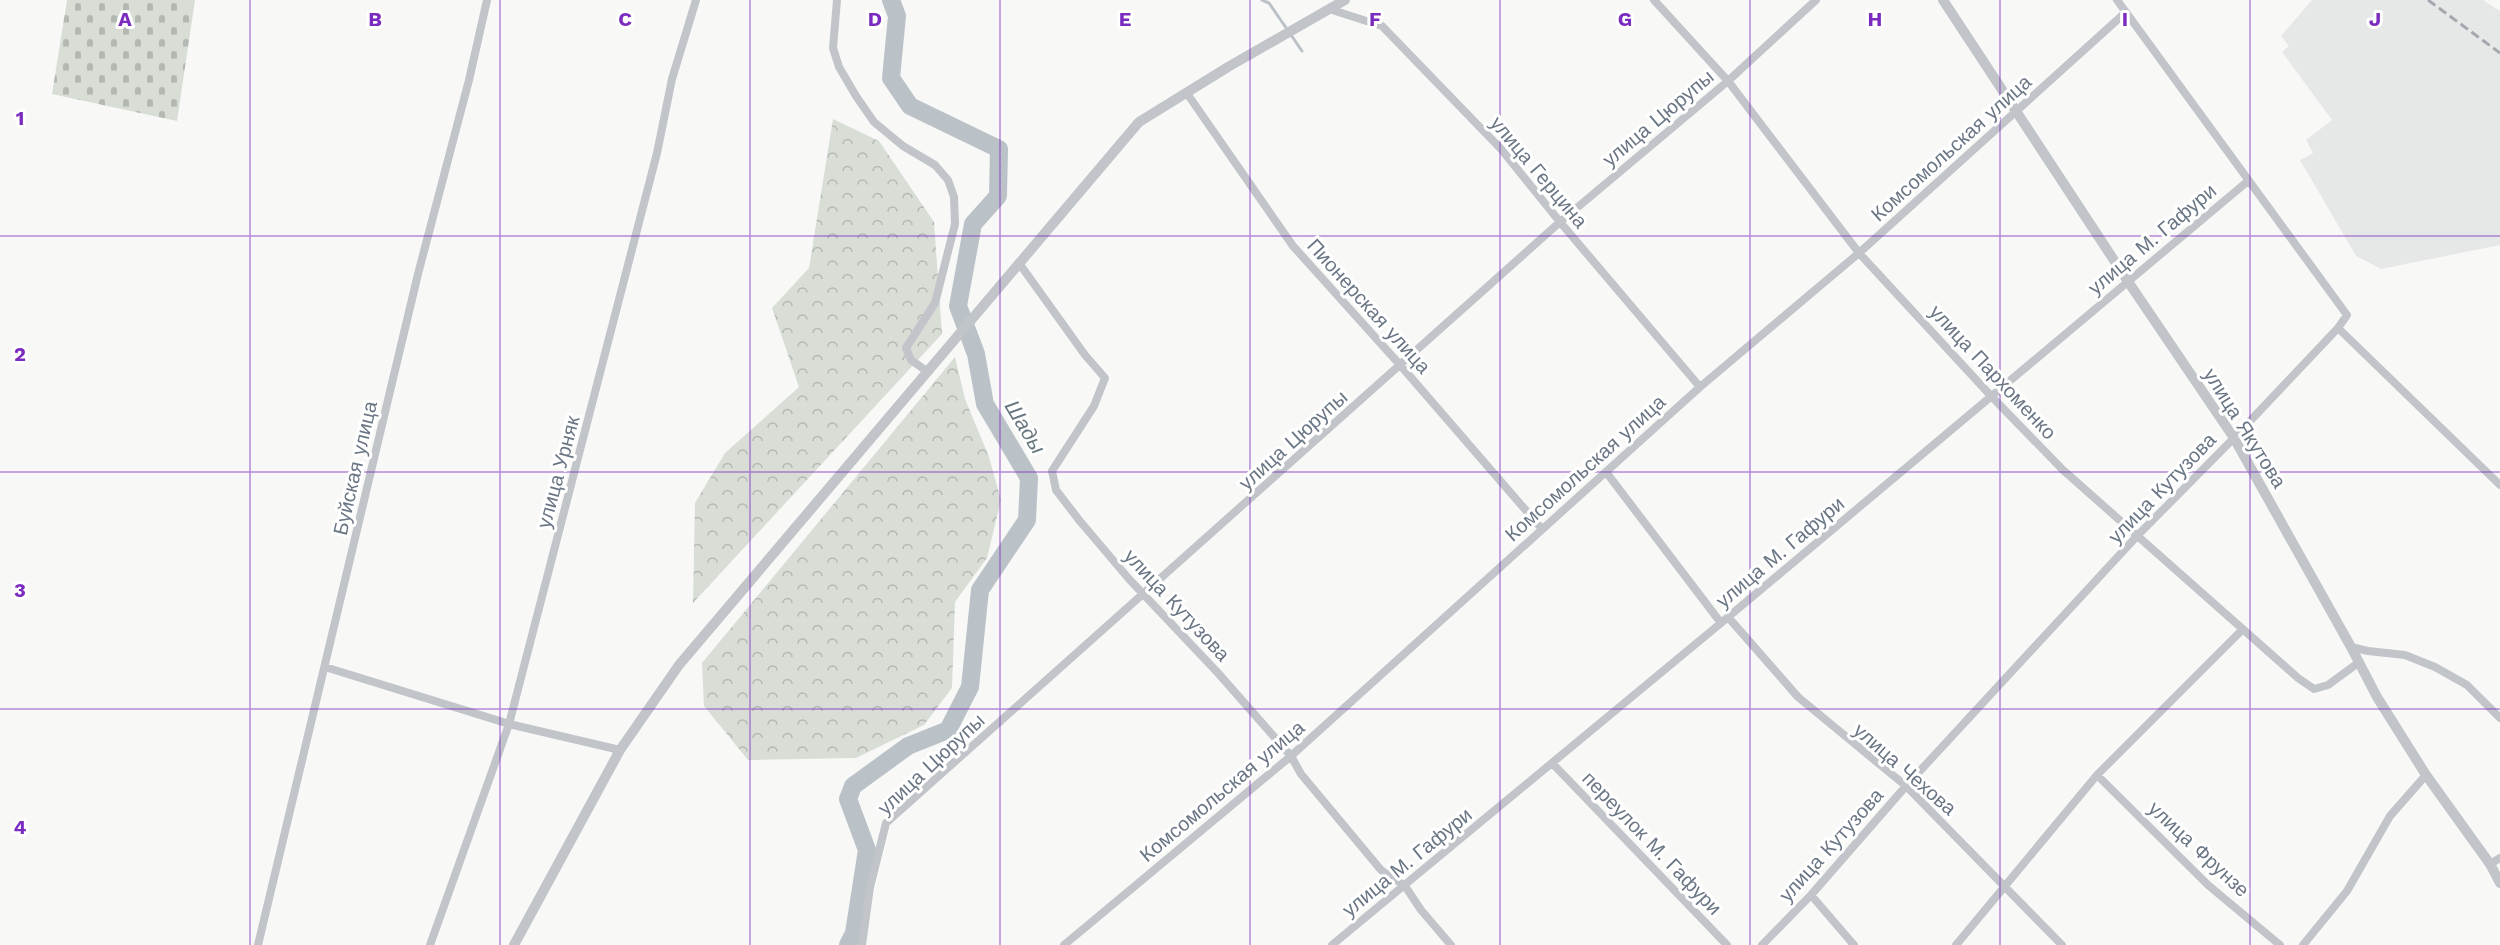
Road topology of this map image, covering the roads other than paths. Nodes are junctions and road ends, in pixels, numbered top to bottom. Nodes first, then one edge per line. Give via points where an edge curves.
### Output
1 (487, 0) edge
2 (696, 0) edge
3 (837, 0) edge
4 (1345, 0) edge
5 (1654, 0) edge
6 (1816, 0) edge
7 (1943, 0) edge
8 (2117, 0) edge
9 (1329, 9) junction
10 (2126, 12) junction
11 (1728, 81) junction
12 (1186, 92) junction
13 (2017, 111) junction
14 (2248, 181) junction
15 (1560, 222) junction
16 (1859, 253) junction
17 (1019, 263) junction
18 (2127, 280) junction
19 (2338, 328) junction
20 (1401, 366) junction
21 (927, 372) junction
22 (1700, 387) junction
23 (1992, 397) junction
24 (2234, 438) junction
25 (1606, 472) junction
26 (2500, 485) edge
27 (1542, 529) junction
28 (2137, 536) junction
29 (1143, 595) junction
30 (1724, 620) junction
31 (2243, 629) junction
32 (2351, 646) junction
33 (2358, 663) junction
34 (325, 668) junction
35 (2500, 718) edge
36 (509, 724) junction
37 (620, 750) junction
38 (1291, 756) junction
39 (1552, 763) junction
40 (2097, 775) junction
41 (2426, 775) junction
42 (1906, 786) junction
43 (2500, 858) edge
44 (2490, 864) junction
45 (2500, 883) edge
46 (2004, 885) junction
47 (1405, 886) junction
48 (1811, 895) junction
49 (258, 945) edge
50 (430, 945) edge
51 (514, 945) edge
52 (862, 945) edge
53 (1064, 945) edge
54 (1332, 945) edge
55 (1451, 945) edge
56 (1727, 945) edge
57 (1762, 945) edge
58 (1854, 945) edge
59 (1956, 945) edge
60 (2062, 945) edge
61 (2280, 945) edge
62 (2303, 945) edge

1 - 34 street, Буйская улица
2 - 36 street, улица Урняк via 672,80 657,153
3 - 21 street via 833,48 856,96 874,122 935,165 948,180 954,196 955,224 935,303 906,348 912,360
4 - 9 street
5 - 11 street, улица Пархоменко
6 - 11 street, улица Цюрупы
7 - 13 street, улица Якутова
8 - 10 street
9 - 12 street
9 - 15 street, улица Герцина via 1382,26 1501,149
10 - 13 street, Комсомольская улица
10 - 14 street
11 - 15 street, улица Цюрупы
11 - 16 street, улица Пархоменко
12 - 17 street via 1139,122
12 - 20 street, Пионерская улица via 1293,246
13 - 16 street, Комсомольская улица
13 - 18 street, улица Якутова
14 - 18 street, улица М. Гафури
14 - 19 street via 2347,315
15 - 20 street, улица Цюрупы
15 - 22 street, улица Герцина
16 - 22 street, Комсомольская улица
16 - 23 street, улица Пархоменко
17 - 21 street
17 - 29 street, улица Кутузова via 1105,378 1094,406 1052,471 1056,490
18 - 23 street, улица М. Гафури
18 - 24 street, улица Якутова
19 - 24 street, улица Кутузова
19 - 26 street
20 - 27 street, Пионерская улица
20 - 29 street, улица Цюрупы
21 - 37 street via 679,665
22 - 25 street, Комсомольская улица
23 - 28 street, улица Пархоменко via 2063,470
23 - 30 street, улица М. Гафури
24 - 28 street, улица Кутузова
24 - 32 street, улица Якутова
25 - 27 street, Комсомольская улица
25 - 30 street, улица Чехова
27 - 38 street, Комсомольская улица
28 - 31 street, улица Пархоменко
28 - 42 street, улица Кутузова
29 - 38 street, улица Кутузова
29 - 52 street, улица Цюрупы via 886,823 870,887
30 - 39 street, улица М. Гафури
30 - 42 street, улица Чехова via 1798,697
31 - 33 street, улица Пархоменко via 2314,689 2328,686
31 - 40 street
32 - 33 street, улица Якутова
32 - 35 street via 2406,655 2435,667 2467,685
33 - 41 street, улица Якутова
34 - 36 street
34 - 49 street, Буйская улица
36 - 37 street
36 - 50 street, улица Урняк
37 - 51 street
38 - 47 street, улица Кутузова via 1301,774 1381,870
38 - 53 street, Комсомольская улица
39 - 47 street, улица М. Гафури
39 - 56 street, переулок М. Гафури
40 - 46 street
40 - 61 street, улица Фрунзе via 2208,885
41 - 44 street, улица Якутова
41 - 62 street via 2390,816 2347,891
42 - 46 street, улица Чехова
42 - 48 street, улица Кутузова
43 - 44 street
44 - 45 street, улица Якутова
46 - 59 street
46 - 60 street, улица Чехова
47 - 54 street, улица М. Гафури
47 - 55 street, улица Кутузова
48 - 57 street, улица Кутузова
48 - 58 street

